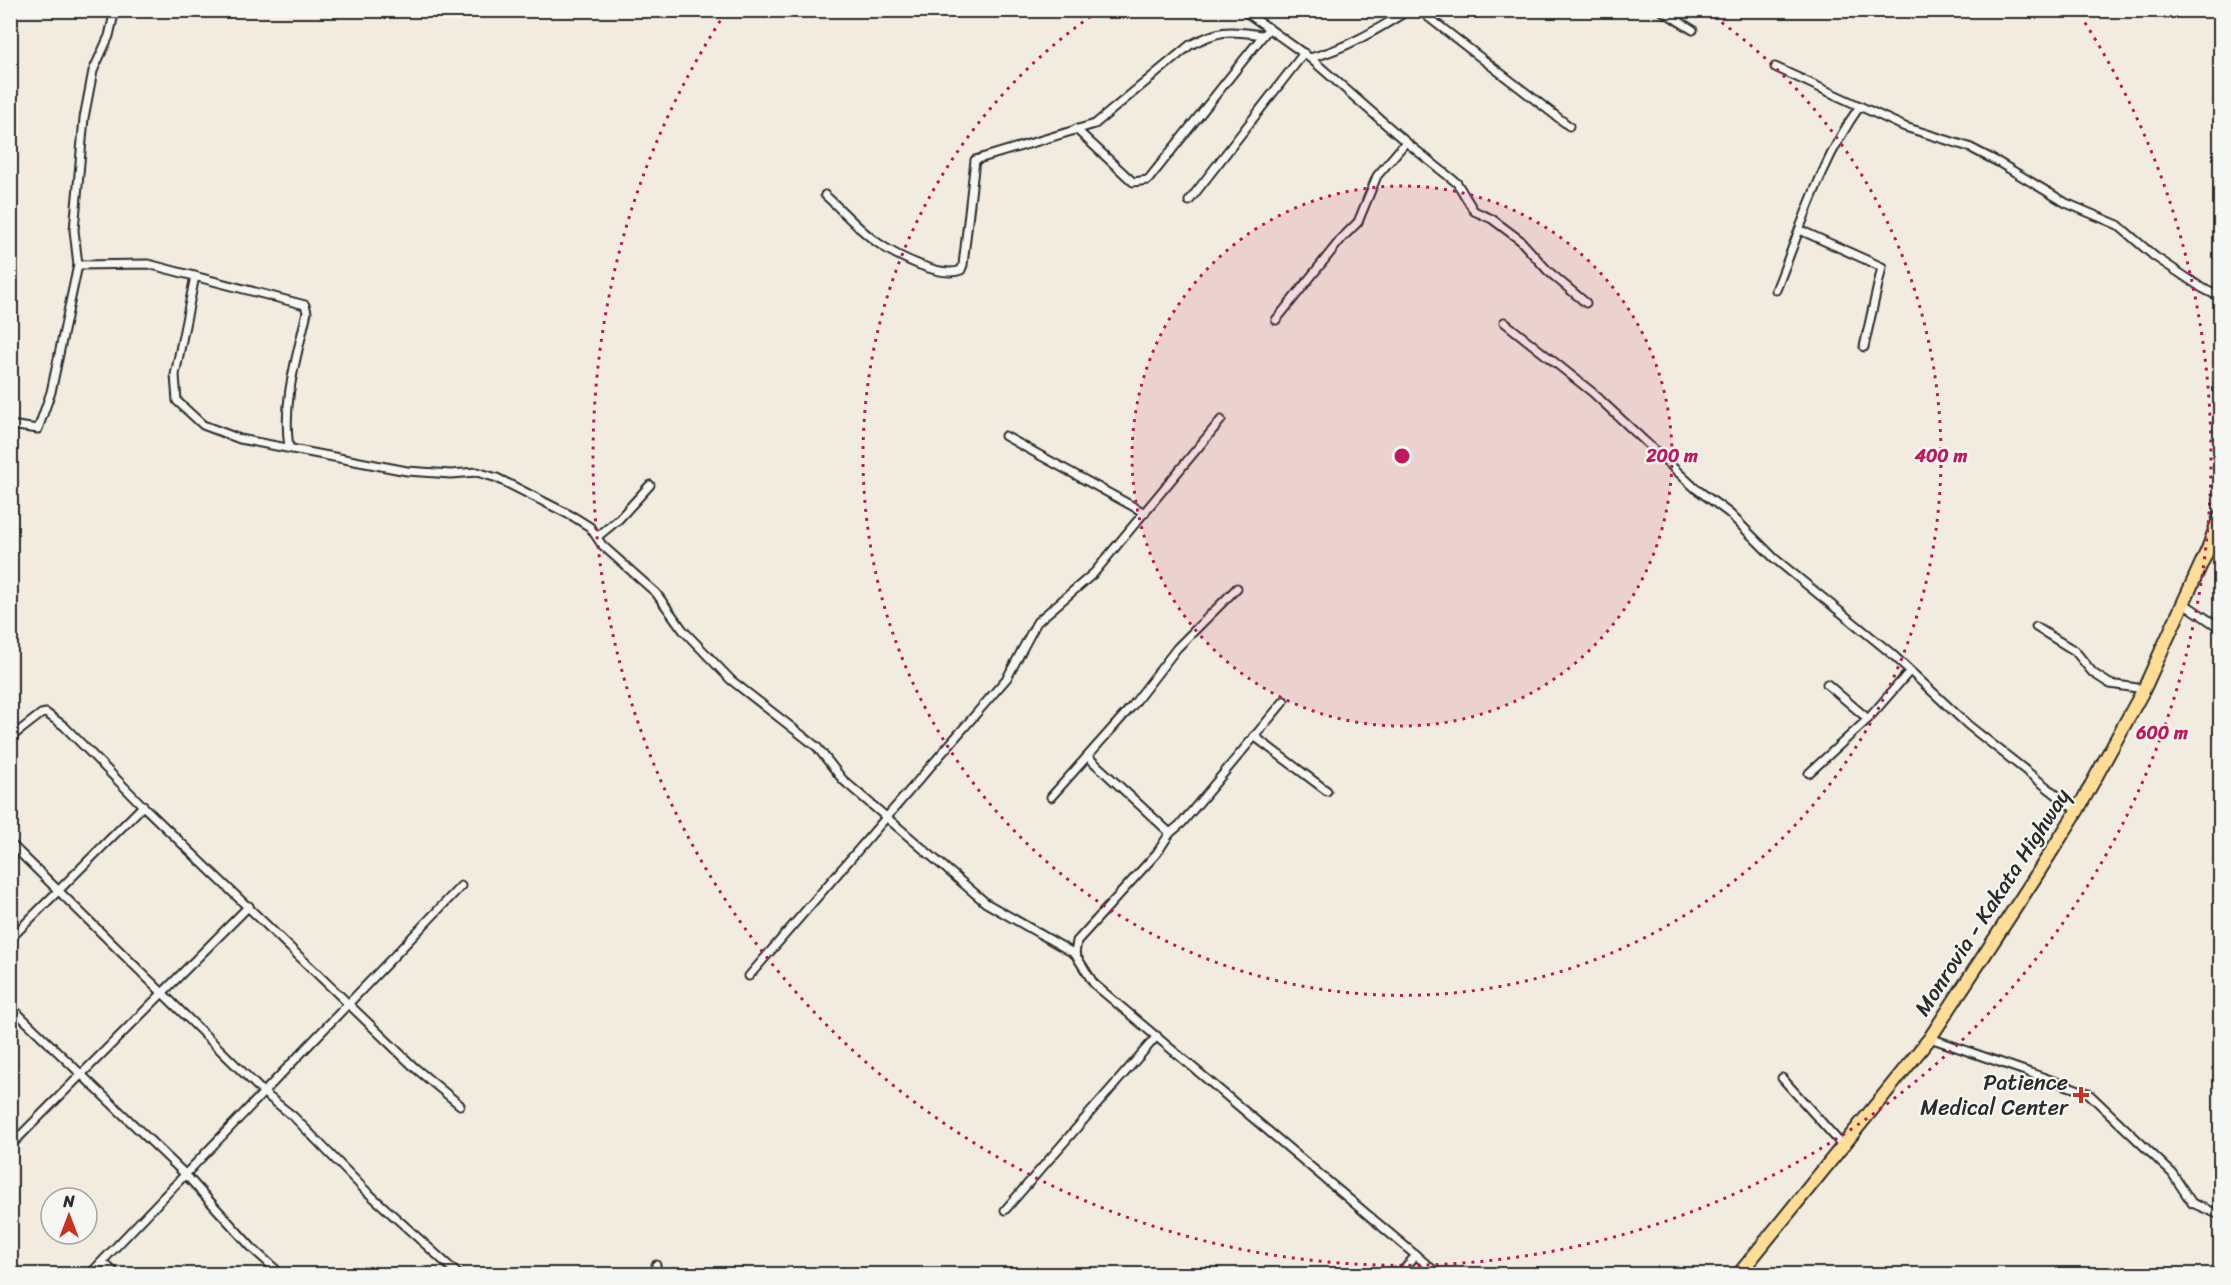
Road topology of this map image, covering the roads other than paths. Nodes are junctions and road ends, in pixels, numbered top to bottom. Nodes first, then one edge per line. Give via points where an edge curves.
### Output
1 (115, 10) edge
2 (1243, 10) edge
3 (1409, 10) edge
4 (1419, 10) edge
5 (1661, 10) edge
6 (1269, 28) junction
7 (1693, 30) dead end
8 (1263, 35) junction
9 (1307, 55) junction
10 (1775, 67) dead end
11 (1860, 106) junction
12 (1569, 126) dead end
13 (1076, 129) junction
14 (1406, 142) junction
15 (825, 195) dead end
16 (1189, 201) dead end
17 (1800, 230) junction
18 (78, 266) junction
19 (195, 276) junction
20 (1776, 290) dead end
21 (2220, 297) edge
22 (1586, 303) dead end
23 (1276, 320) dead end
24 (1504, 322) dead end
25 (1864, 347) dead end
26 (1221, 420) dead end
27 (10, 425) edge
28 (1005, 436) dead end
29 (289, 447) junction
30 (650, 485) dead end
31 (1144, 513) junction
32 (2220, 516) edge
33 (597, 537) junction
34 (2214, 549) edge
35 (1237, 588) dead end
36 (2182, 602) junction
37 (2037, 627) dead end
38 (2220, 628) edge
39 (1909, 672) junction
40 (1827, 684) dead end
41 (2144, 689) junction
42 (1284, 701) dead end
43 (1868, 719) junction
44 (1254, 736) junction
45 (10, 738) edge
46 (1088, 757) junction
47 (1809, 772) dead end
48 (1327, 791) dead end
49 (1052, 797) dead end
50 (143, 806) junction
51 (2077, 811) junction
52 (885, 818) junction
53 (1170, 833) junction
54 (10, 843) edge
55 (461, 886) dead end
56 (58, 889) junction
57 (249, 906) junction
58 (10, 939) edge
59 (1075, 954) junction
60 (749, 976) dead end
61 (162, 990) junction
62 (349, 1004) junction
63 (10, 1006) edge
64 (1157, 1036) junction
65 (1930, 1038) junction
66 (80, 1074) junction
67 (1782, 1078) dead end
68 (264, 1093) junction
69 (460, 1105) dead end
70 (10, 1146) edge
71 (1843, 1146) junction
72 (186, 1175) junction
73 (1005, 1210) dead end
74 (2220, 1215) edge
75 (1416, 1255) junction
76 (103, 1262) junction
77 (656, 1265) dead end
78 (90, 1275) edge
79 (116, 1275) edge
80 (281, 1275) edge
81 (458, 1275) edge
82 (657, 1275) edge
83 (1400, 1275) edge
84 (1438, 1275) edge
85 (1739, 1275) edge

1 - 18 street via 109,36 93,71 84,118 75,230
2 - 6 street
3 - 9 street via 1347,44
4 - 12 street
5 - 7 street
6 - 8 street
6 - 9 street
8 - 13 street via 1226,30 1190,45 1095,124
8 - 13 street via 1148,180 1133,182
9 - 14 street
9 - 16 street
10 - 11 street
11 - 17 street via 1846,125
11 - 21 street via 1905,127 1969,147 2066,203 2118,225 2154,256
13 - 15 street via 975,160 963,265 955,272 919,265 877,243
14 - 22 street via 1456,183 1473,211 1492,219 1520,240 1548,271
14 - 23 street via 1377,176 1358,222
17 - 20 street
17 - 25 street via 1882,267
18 - 19 street via 148,264
18 - 27 street via 42,422 38,429
19 - 29 street via 175,375 177,401 192,417 211,428 240,439
19 - 29 street via 305,305 307,312 289,390
24 - 39 street via 1592,392 1774,558
26 - 31 street
28 - 31 street
29 - 33 street via 407,471 477,472 574,517
30 - 33 street
31 - 52 street via 1094,573 1037,622 1007,678
32 - 34 highway, Monrovia - Kakata Highway
33 - 52 street via 656,593 683,630 731,680 817,747 843,780
34 - 36 highway, Monrovia - Kakata Highway
35 - 46 street via 1177,648
36 - 38 street
36 - 41 highway, Monrovia - Kakata Highway
37 - 41 street via 2075,651 2093,673 2110,684
39 - 43 street
39 - 51 street via 1968,725
40 - 43 street
41 - 51 highway, Monrovia - Kakata Highway
42 - 44 street
43 - 47 street
44 - 48 street
44 - 53 street
45 - 50 street via 46,713 64,726
46 - 49 street
46 - 53 street
50 - 56 street
50 - 57 street
51 - 65 highway, Monrovia - Kakata Highway
52 - 59 street via 986,903
52 - 60 street
53 - 59 street via 1157,853 1077,941
54 - 56 street
55 - 62 street
56 - 58 street
56 - 61 street
57 - 61 street
57 - 62 street
59 - 64 street via 1094,984
61 - 66 street
61 - 68 street
62 - 68 street
62 - 69 street
63 - 66 street
64 - 73 street
64 - 75 street
65 - 71 highway, Monrovia - Kakata Highway
65 - 74 street via 2088,1093 2172,1173 2192,1203
66 - 70 street
66 - 72 street
67 - 71 street
68 - 72 street
68 - 81 street via 294,1117 364,1189
71 - 85 highway, Monrovia - Kakata Highway
72 - 76 street
72 - 80 street
75 - 83 street
75 - 84 street
76 - 78 street
76 - 79 street
77 - 82 street

